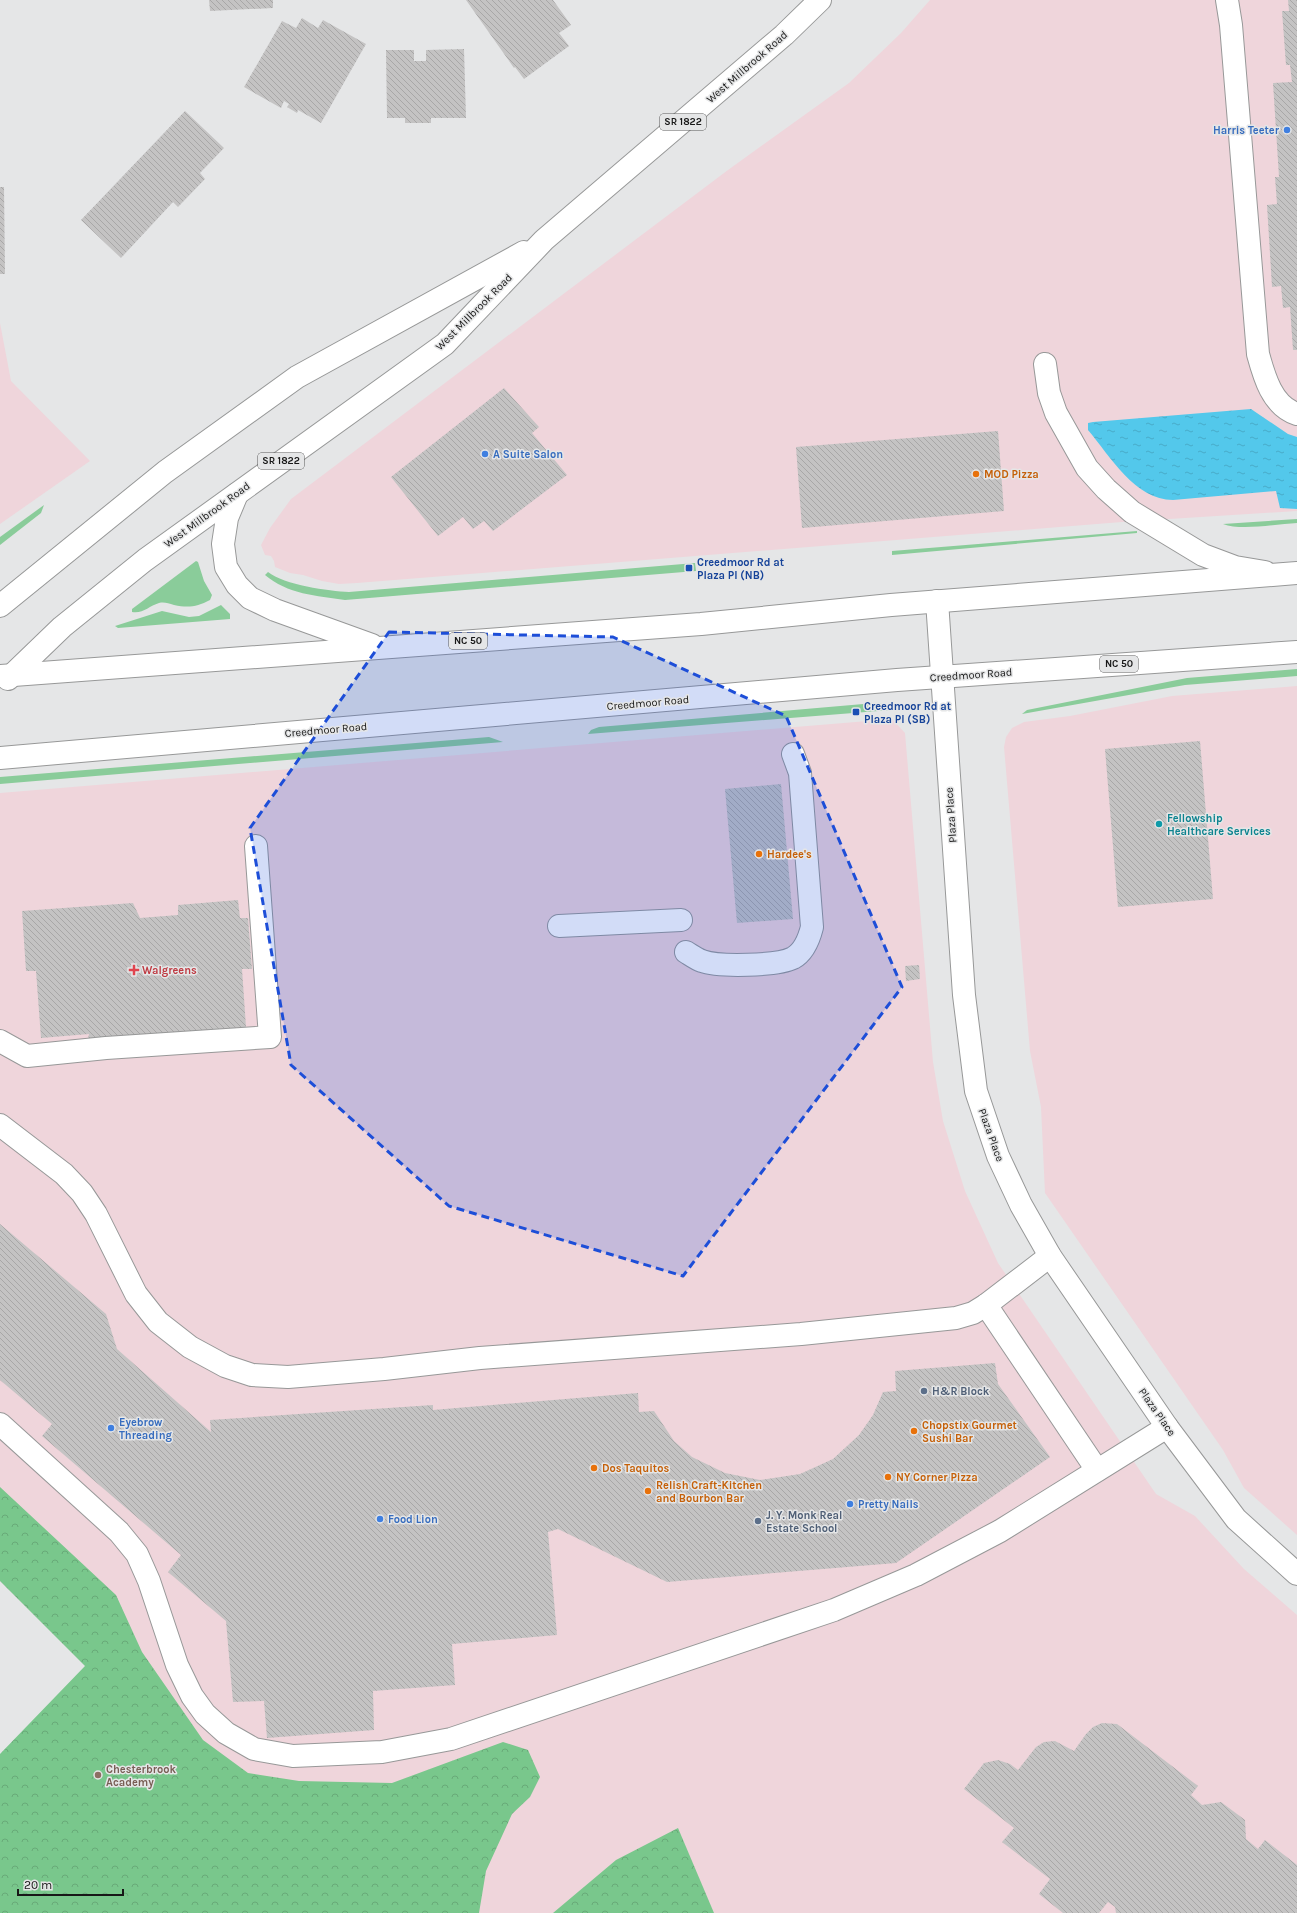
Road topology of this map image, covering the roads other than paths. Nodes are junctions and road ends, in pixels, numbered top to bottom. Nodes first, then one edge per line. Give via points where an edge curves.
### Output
1 (820, 0) edge
2 (1227, 0) edge
3 (544, 240) junction
4 (1045, 364) dead end
5 (1297, 414) edge
6 (236, 494) junction
7 (1297, 573) edge
8 (1276, 574) junction
9 (936, 602) junction
10 (0, 606) edge
11 (379, 648) junction
12 (1297, 652) edge
13 (941, 677) junction
14 (4, 679) edge
15 (793, 754) dead end
16 (0, 758) edge
17 (256, 846) dead end
18 (681, 920) dead end
19 (559, 926) dead end
20 (686, 952) dead end
21 (0, 1041) edge
22 (0, 1125) edge
23 (1050, 1256) junction
24 (986, 1305) junction
25 (0, 1424) edge
26 (1167, 1427) junction
27 (1097, 1470) junction
28 (1297, 1574) edge

1 - 3 main road, West Millbrook Road / SR 1822 via 784,35
2 - 5 main road via 1258,354 1265,381 1278,401
3 - 6 main road, West Millbrook Road / SR 1822 via 445,344
3 - 10 main road, West Millbrook Road via 297,377 165,472
4 - 8 main road via 1049,393 1056,413 1087,468 1106,489 1132,512 1203,555 1236,567
6 - 11 main road via 227,518 223,544 226,567 237,585 250,598 275,610
6 - 14 main road, West Millbrook Road / SR 1822 via 121,579
7 - 8 main road, NC 50
8 - 9 main road, NC 50
9 - 11 main road, NC 50 via 701,624
9 - 13 main road, Plaza Place
11 - 14 main road, NC 50
12 - 13 main road, Creedmoor Road / NC 50
13 - 16 main road, Creedmoor Road / NC 50
13 - 23 main road, Plaza Place via 964,995 976,1092 998,1156 1021,1205
15 - 20 main road via 800,773 812,928 808,941 794,957 783,961 718,965 701,961
17 - 21 main road via 270,1037 27,1056
18 - 19 main road
22 - 24 main road via 64,1174 82,1193 96,1214 136,1294 158,1322 190,1347 225,1366 252,1375 288,1377 480,1358 801,1334 956,1318 973,1313
23 - 24 main road
23 - 26 main road, Plaza Place
24 - 27 main road
25 - 27 main road via 119,1532 137,1554 149,1581 177,1665 192,1696 205,1714 226,1733 254,1749 293,1756 382,1752 451,1739 834,1610 916,1575 1000,1531
26 - 27 main road
26 - 28 main road, Plaza Place via 1236,1519

